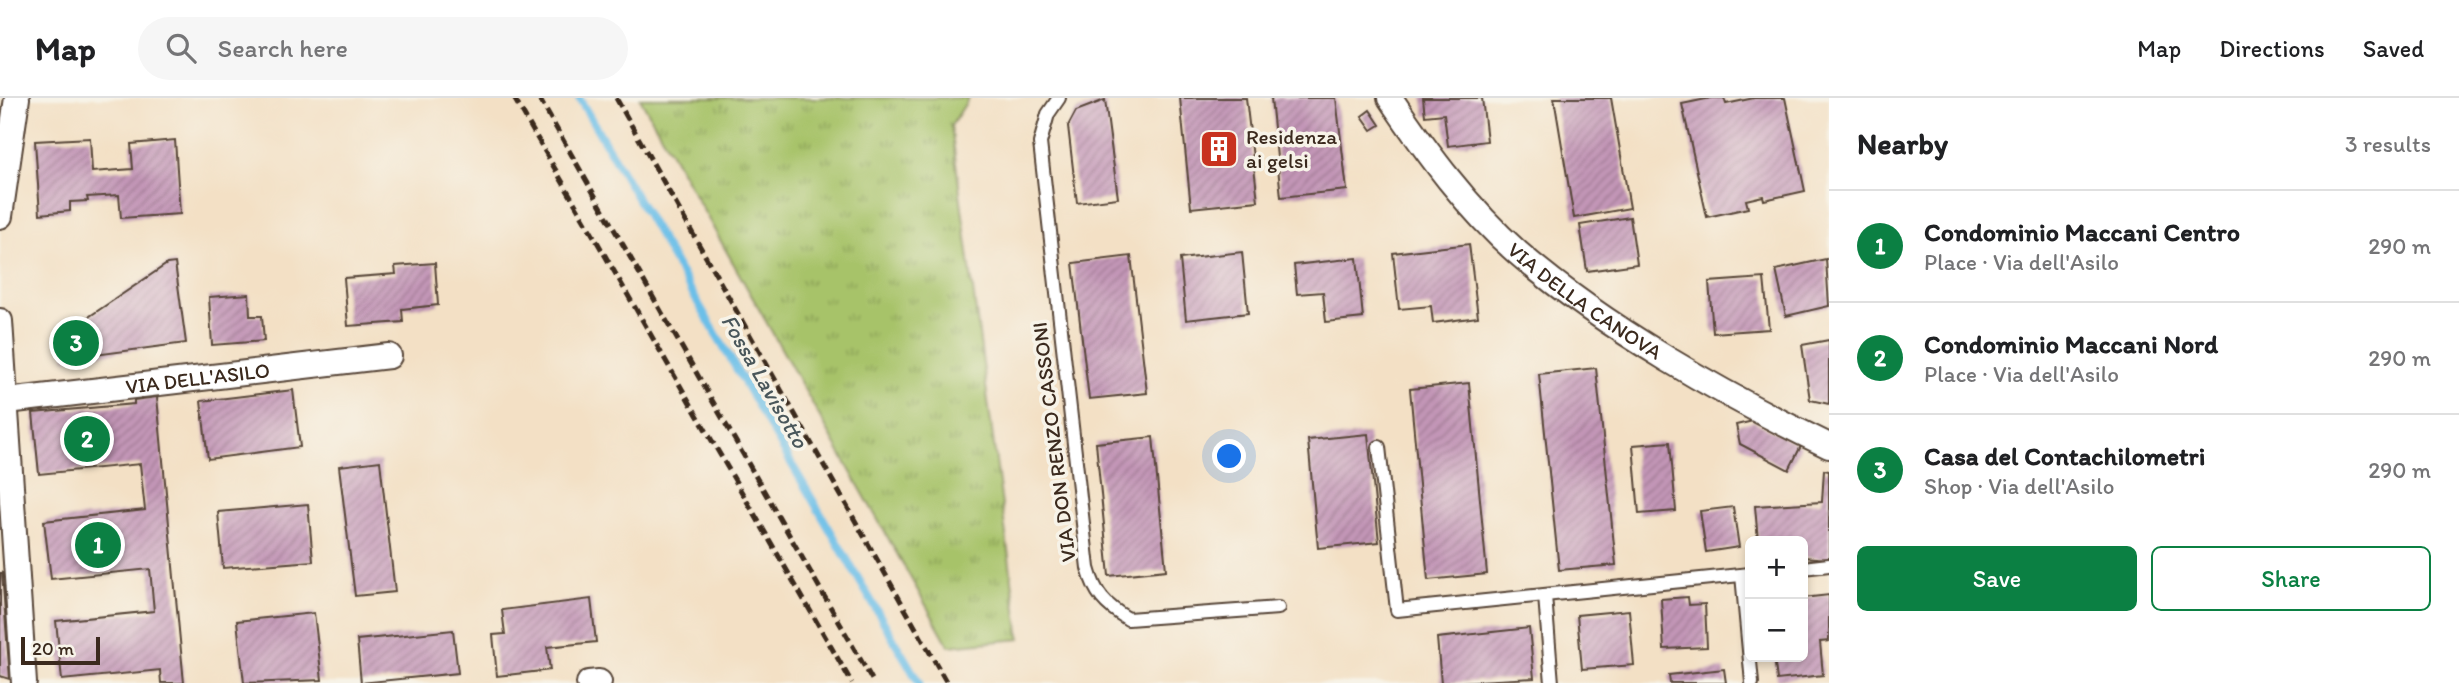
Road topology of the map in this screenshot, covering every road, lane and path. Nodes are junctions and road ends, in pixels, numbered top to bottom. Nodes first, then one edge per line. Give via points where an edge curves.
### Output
1 (17, 98) edge
2 (1059, 98) edge
3 (1390, 98) edge
4 (6, 125) edge
5 (0, 216) edge
6 (0, 321) edge
7 (389, 356) dead end
8 (7, 401) junction
9 (1829, 446) edge
10 (1379, 447) dead end
11 (1829, 565) edge
12 (1808, 567) edge
13 (1745, 574) edge
14 (1545, 596) junction
15 (1747, 599) edge
16 (1278, 608) dead end
17 (599, 682) edge
18 (24, 683) edge
19 (589, 683) edge
20 (1552, 683) edge
21 (1752, 683) edge

1 - 4 street
2 - 16 lane, VIA DON RENZO CASSONI via 1048,114 1040,143 1094,590 1107,607 1128,619
3 - 9 street, VIA DELLA CANOVA via 1426,151 1517,253 1596,313
4 - 5 street
6 - 8 street
7 - 8 street, VIA DELL'ASILO
8 - 18 street
10 - 14 lane via 1397,610
11 - 12 lane
13 - 14 lane
14 - 20 lane
15 - 21 lane
17 - 19 street

